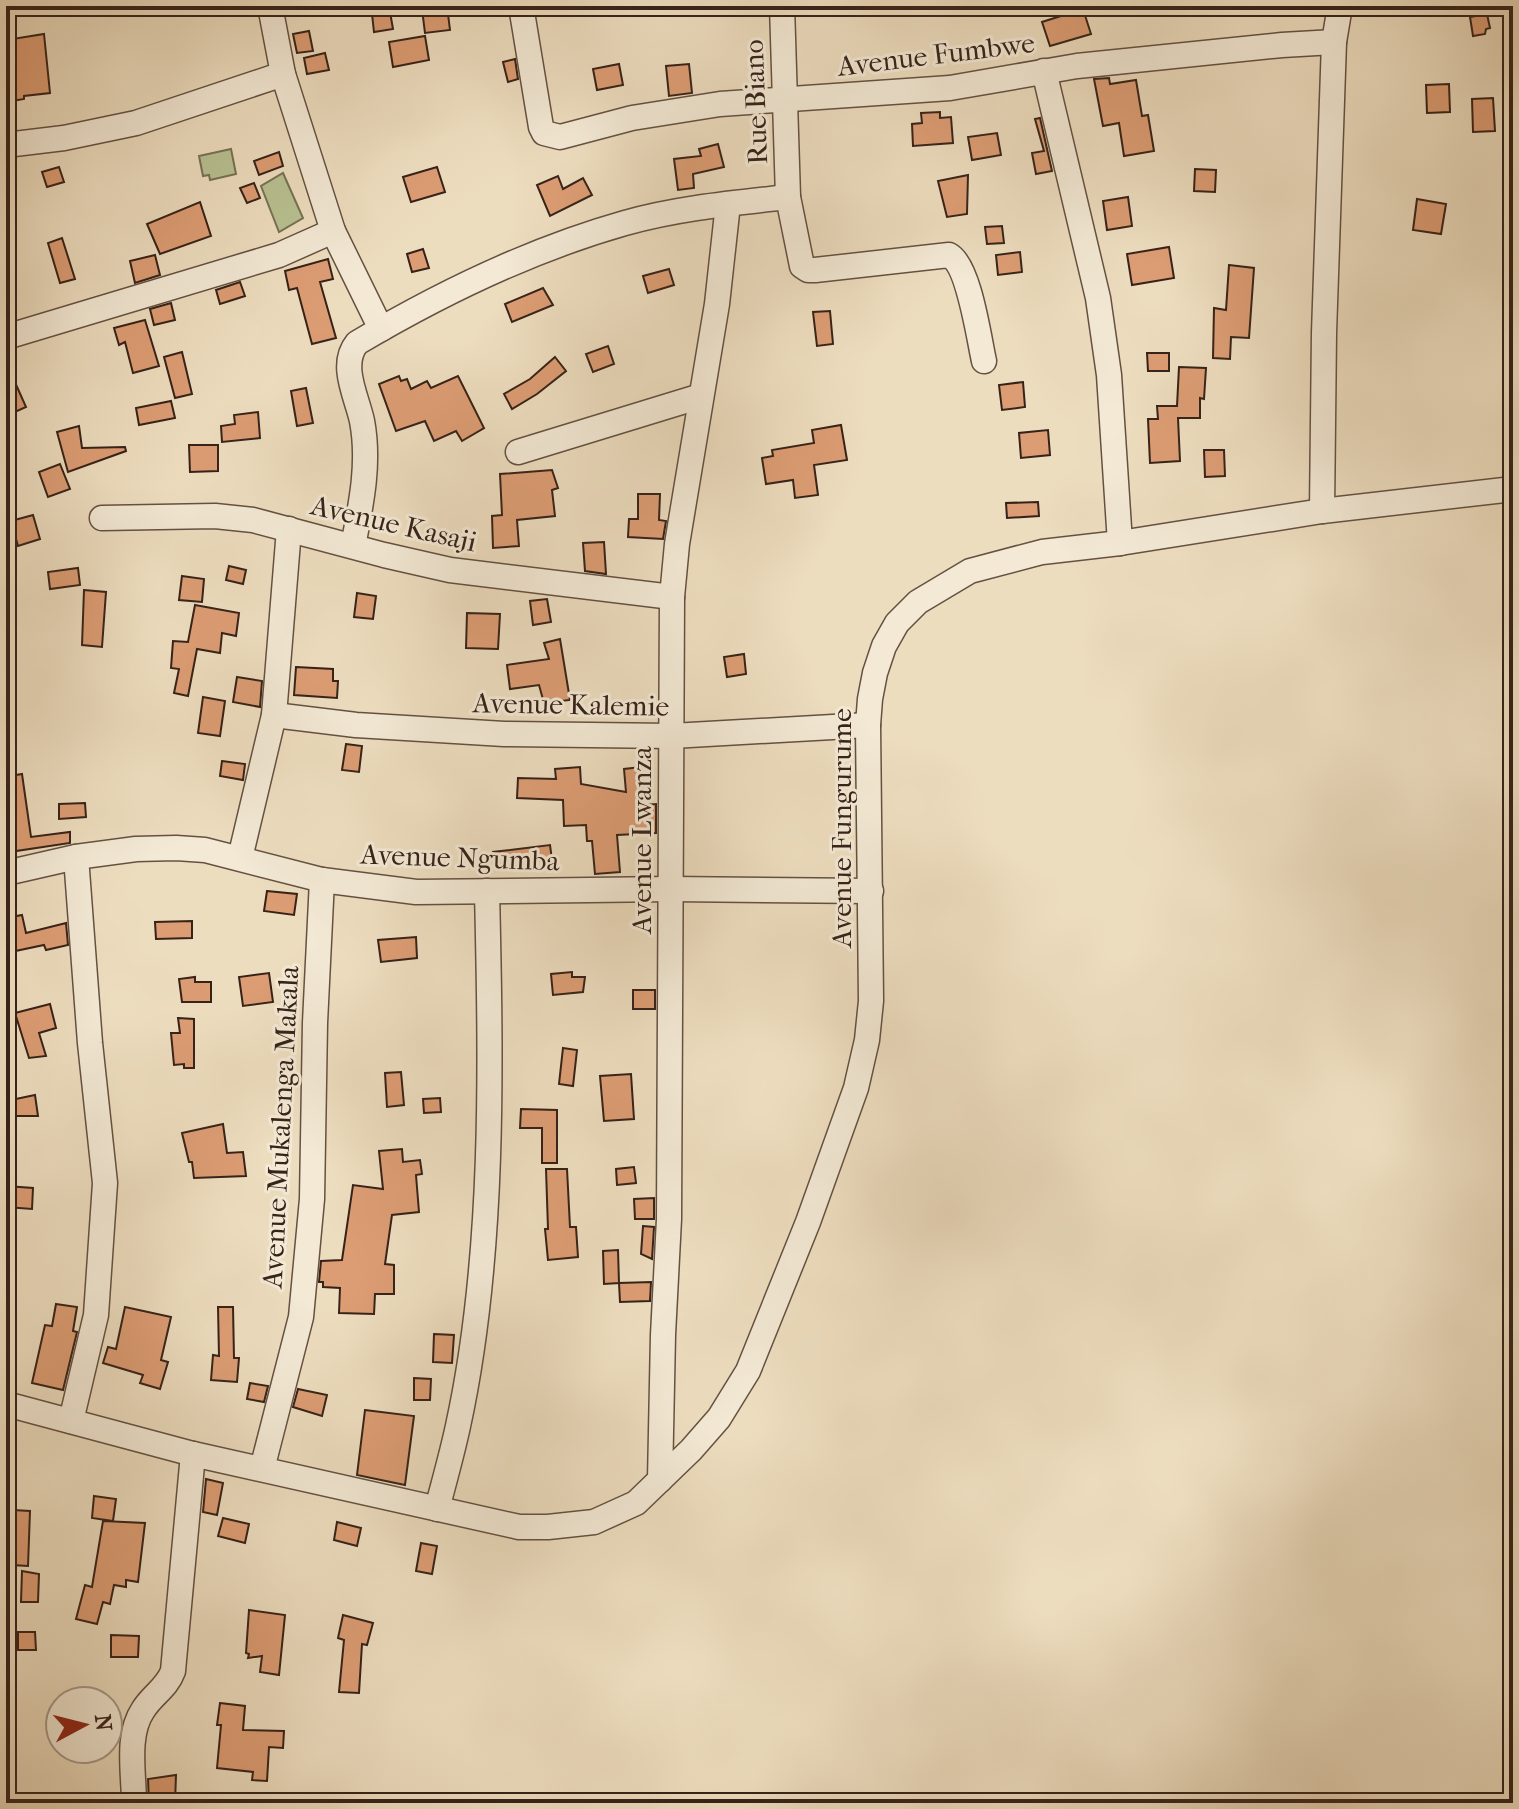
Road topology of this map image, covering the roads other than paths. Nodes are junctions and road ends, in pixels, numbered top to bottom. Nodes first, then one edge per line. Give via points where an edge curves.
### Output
1 (270, 6) edge
2 (521, 6) edge
3 (782, 6) edge
4 (1340, 6) edge
5 (1334, 42) junction
6 (1044, 71) junction
7 (283, 74) junction
8 (784, 99) junction
9 (6, 145) edge
10 (788, 197) junction
11 (728, 204) junction
12 (333, 231) junction
13 (381, 329) junction
14 (6, 337) edge
15 (984, 361) dead end
16 (701, 396) junction
17 (518, 452) dead end
18 (1513, 489) edge
19 (1322, 511) junction
20 (102, 518) dead end
21 (289, 529) junction
22 (1120, 543) junction
23 (353, 546) junction
24 (672, 597) junction
25 (274, 715) junction
26 (868, 725) junction
27 (672, 736) junction
28 (76, 857) junction
29 (240, 858) junction
30 (6, 873) edge
31 (322, 880) junction
32 (671, 889) junction
33 (487, 891) junction
34 (871, 891) junction
35 (6, 1404) edge
36 (71, 1421) junction
37 (193, 1454) junction
38 (262, 1469) junction
39 (660, 1480) junction
40 (437, 1509) junction
41 (134, 1803) edge

1 - 7 street
2 - 8 street, Avenue Fumbwe via 541,127 552,137 646,116
3 - 8 street, Rue Biano
4 - 5 street
5 - 6 street, Avenue Fumbwe
5 - 19 street
6 - 8 street, Avenue Fumbwe via 950,88
6 - 22 street via 1098,298 1109,375
7 - 9 street via 136,123
7 - 12 street
8 - 10 street, Rue Biano
10 - 11 street
10 - 15 street, Rue Biano via 805,269 954,258 969,295
11 - 13 street via 626,223 556,246
11 - 16 street, Avenue Lwanza
12 - 13 street
12 - 14 street via 279,255
13 - 23 street via 357,343 348,360 365,450
16 - 17 street
16 - 24 street, Avenue Lwanza
18 - 19 street, Avenue Fungurume
19 - 22 street, Avenue Fungurume
20 - 21 street, Avenue Kasaji via 215,516
21 - 23 street, Avenue Kasaji
21 - 25 street
22 - 26 street, Avenue Fungurume via 996,563 970,571 918,602 884,646
23 - 24 street, Avenue Kasaji via 450,570
24 - 27 street, Avenue Lwanza
25 - 27 street, Avenue Kalemie via 471,733
25 - 29 street
26 - 27 street, Avenue Kalemie
26 - 34 street, Avenue Fungurume
27 - 32 street, Avenue Lwanza
28 - 29 street, Avenue Ngumba via 176,848
28 - 30 street, Avenue Ngumba
28 - 36 street via 105,1183 96,1315
29 - 31 street, Avenue Ngumba
31 - 33 street, Avenue Ngumba via 416,892
31 - 38 street, Avenue Mukalenga Makala via 312,1199 301,1317
32 - 33 street, Avenue Ngumba
32 - 34 street, Avenue Ngumba
32 - 39 street, Avenue Lwanza via 669,1219
33 - 40 street via 490,1008 483,1237 458,1426
34 - 39 street, Avenue Fungurume via 871,1001 856,1088 748,1371 719,1418
35 - 36 street, Avenue Fungurume
36 - 37 street, Avenue Fungurume
37 - 38 street, Avenue Fungurume
37 - 41 street via 173,1671 137,1720
38 - 40 street, Avenue Fungurume
39 - 40 street, Avenue Fungurume via 636,1503 594,1522 571,1525 519,1527

